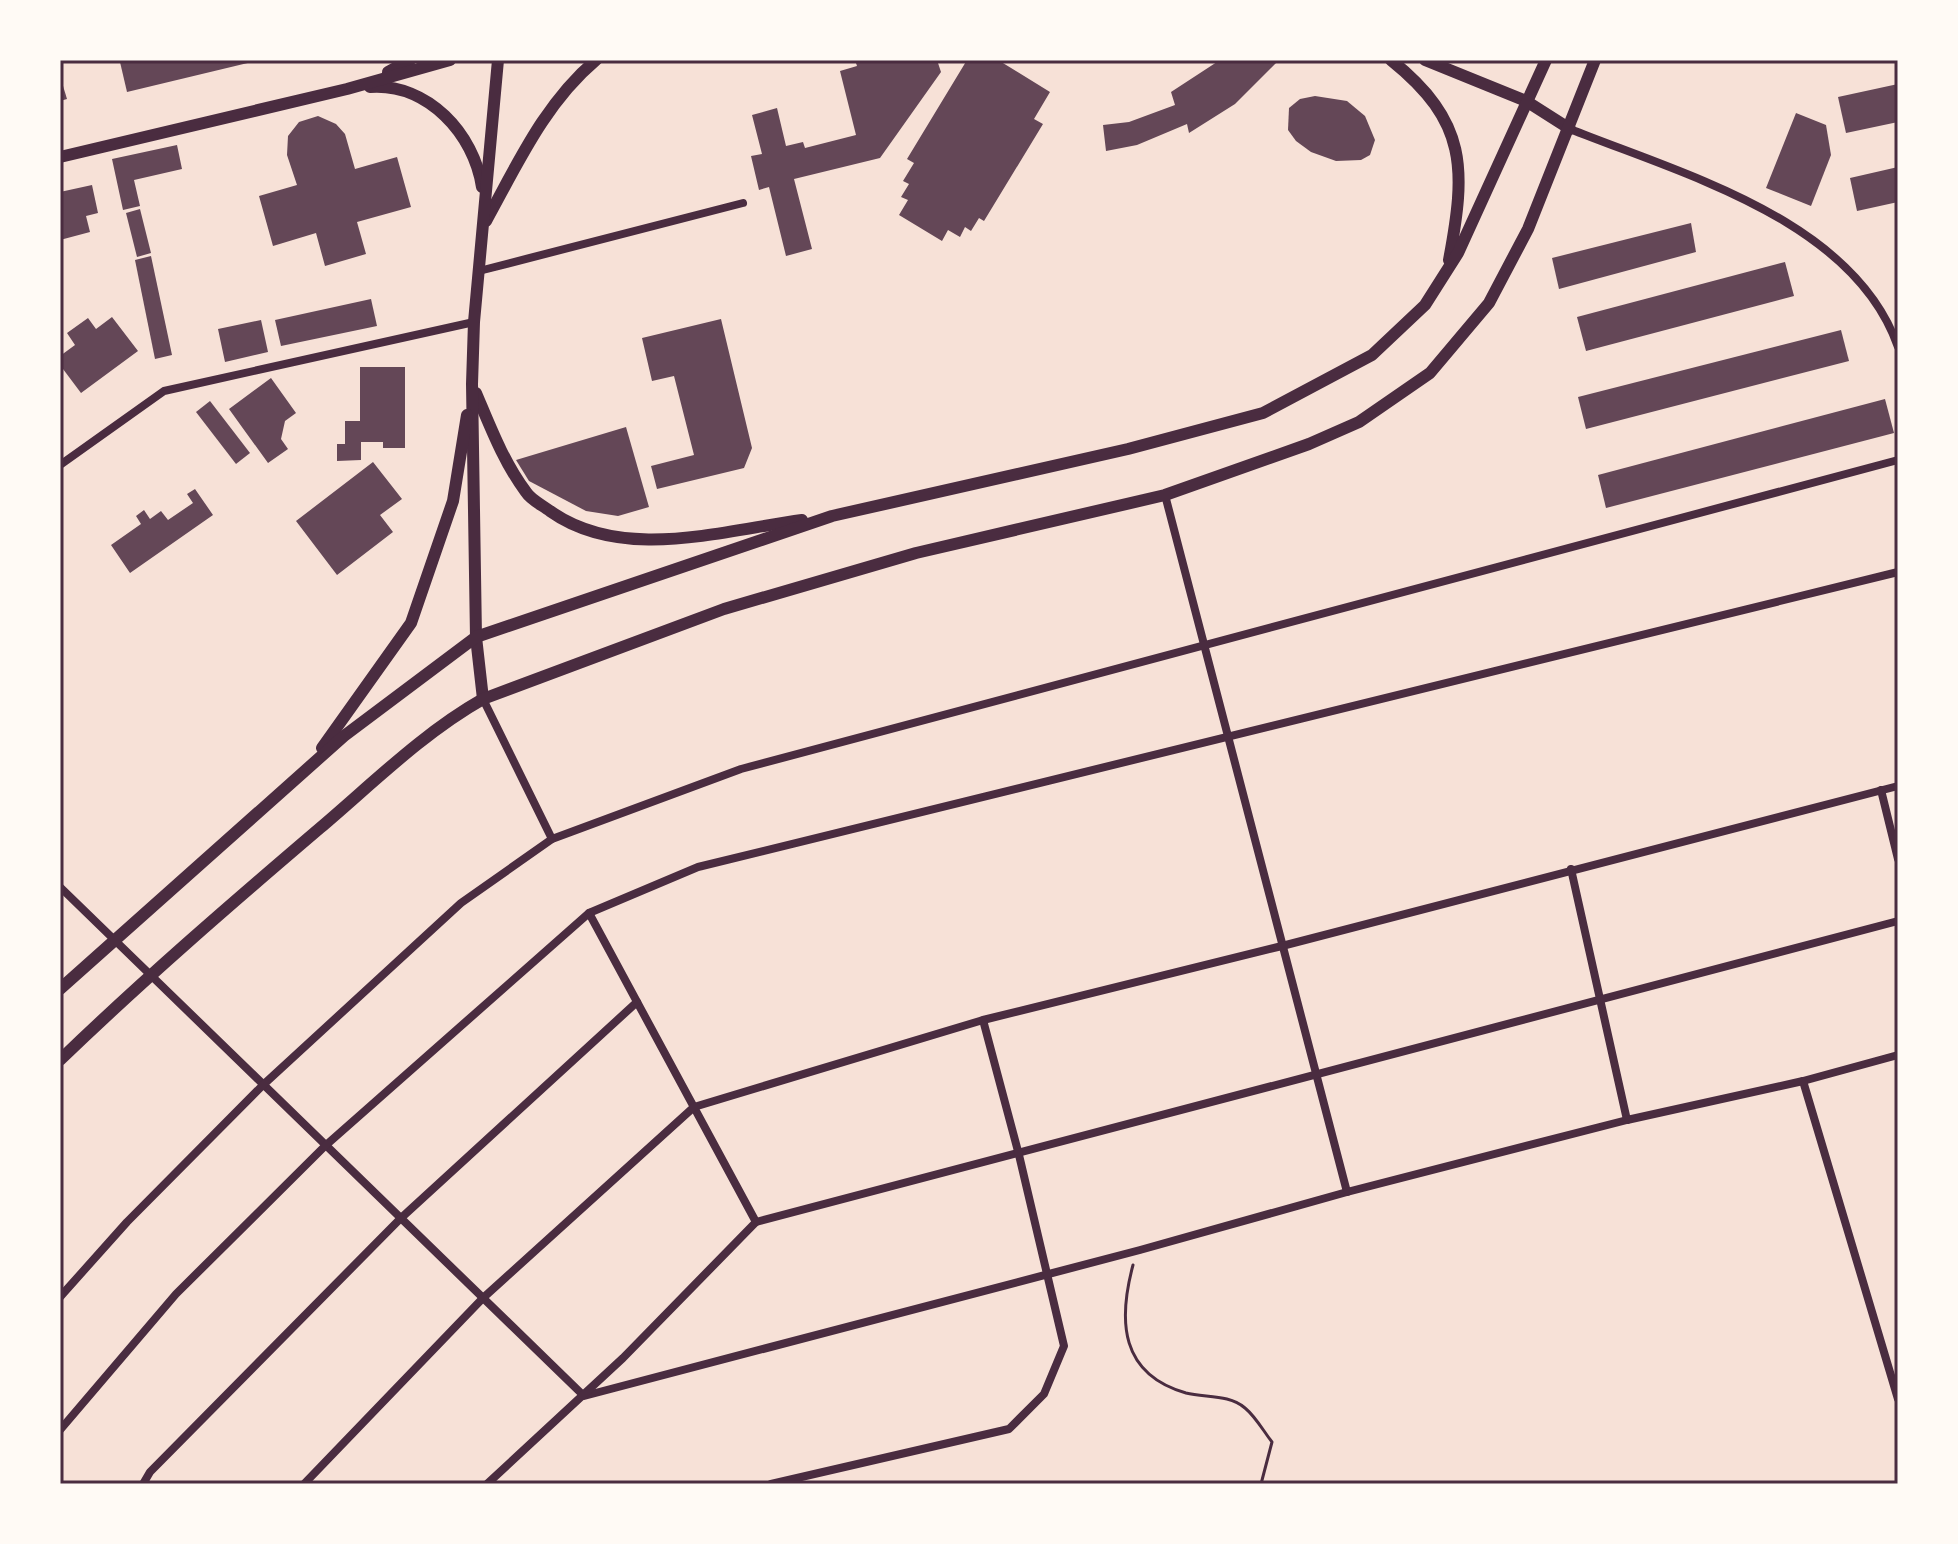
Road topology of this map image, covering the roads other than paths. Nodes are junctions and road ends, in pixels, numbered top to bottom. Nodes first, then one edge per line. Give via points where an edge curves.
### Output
1 (410, 60) edge
2 (450, 60) edge
3 (498, 60) edge
4 (596, 60) edge
5 (1391, 60) edge
6 (1425, 60) edge
7 (1546, 60) edge
8 (1595, 60) edge
9 (347, 89) junction
10 (1526, 101) junction
11 (1570, 129) junction
12 (60, 157) edge
13 (743, 203) dead end
14 (483, 228) junction
15 (1447, 269) junction
16 (479, 271) junction
17 (474, 322) junction
18 (1898, 347) edge
19 (472, 384) junction
20 (1898, 460) edge
21 (60, 465) edge
22 (1165, 495) junction
23 (832, 516) junction
24 (1898, 572) edge
25 (476, 637) junction
26 (1204, 646) junction
27 (483, 699) junction
28 (1227, 735) junction
29 (311, 765) junction
30 (1898, 786) edge
31 (1881, 790) junction
32 (552, 839) junction
33 (1898, 859) edge
34 (1571, 869) junction
35 (60, 887) edge
36 (589, 913) junction
37 (1898, 921) edge
38 (112, 939) junction
39 (1282, 946) junction
40 (148, 975) junction
41 (60, 989) edge
42 (1600, 997) junction
43 (637, 1002) junction
44 (983, 1020) junction
45 (1898, 1055) edge
46 (60, 1060) edge
47 (1316, 1073) junction
48 (1803, 1081) junction
49 (263, 1085) junction
50 (694, 1107) junction
51 (1627, 1120) junction
52 (325, 1146) junction
53 (1019, 1155) junction
54 (1347, 1192) junction
55 (400, 1219) junction
56 (756, 1222) junction
57 (1049, 1273) junction
58 (60, 1297) edge
59 (483, 1298) junction
60 (584, 1396) junction
61 (1898, 1399) edge
62 (60, 1430) edge
63 (143, 1484) edge
64 (304, 1484) edge
65 (487, 1484) edge
66 (771, 1484) edge

1 - 9 street
2 - 9 street
3 - 14 street
4 - 14 street via 570,82 535,131
5 - 15 street via 1440,111 1453,137 1461,198
6 - 10 street
7 - 10 street
8 - 11 street
9 - 12 street
9 - 14 street via 397,90 438,109 455,125 477,162
10 - 11 street
10 - 15 street
11 - 18 street via 1741,198 1803,233 1870,293
11 - 22 street via 1528,229 1489,303 1430,373 1359,422
13 - 16 street
14 - 16 street
15 - 23 street via 1425,305 1372,355 1263,413
16 - 17 street
17 - 19 street
17 - 21 street via 164,391
19 - 23 street via 527,494 565,521 606,537 659,540
19 - 25 street
19 - 29 street via 453,501 411,623
20 - 26 street
22 - 26 street
22 - 27 street via 916,553 724,609
23 - 25 street
24 - 28 street
25 - 27 street
25 - 29 street via 392,697
26 - 28 street
26 - 32 street via 741,769
27 - 32 street
27 - 40 street via 448,719
28 - 36 street via 698,867
28 - 39 street
29 - 38 street
30 - 31 street
31 - 33 street
31 - 34 street
32 - 49 street via 461,903
34 - 39 street
34 - 42 street
35 - 38 street
36 - 43 street
36 - 52 street
37 - 42 street
38 - 40 street
38 - 41 street
39 - 44 street
39 - 47 street
40 - 46 street
40 - 49 street
42 - 47 street
42 - 51 street
43 - 50 street
43 - 55 street
44 - 50 street
44 - 53 street
45 - 48 street
47 - 53 street
47 - 54 street
48 - 51 street
48 - 61 street
49 - 52 street
49 - 58 street
50 - 56 street
50 - 59 street
51 - 54 street
52 - 55 street
52 - 62 street via 176,1294
53 - 56 street
53 - 57 street
54 - 57 street
55 - 59 street
55 - 63 street
56 - 60 street
57 - 60 street
57 - 66 street via 1064,1346 1044,1394 1009,1429
59 - 60 street
59 - 64 street
60 - 65 street

